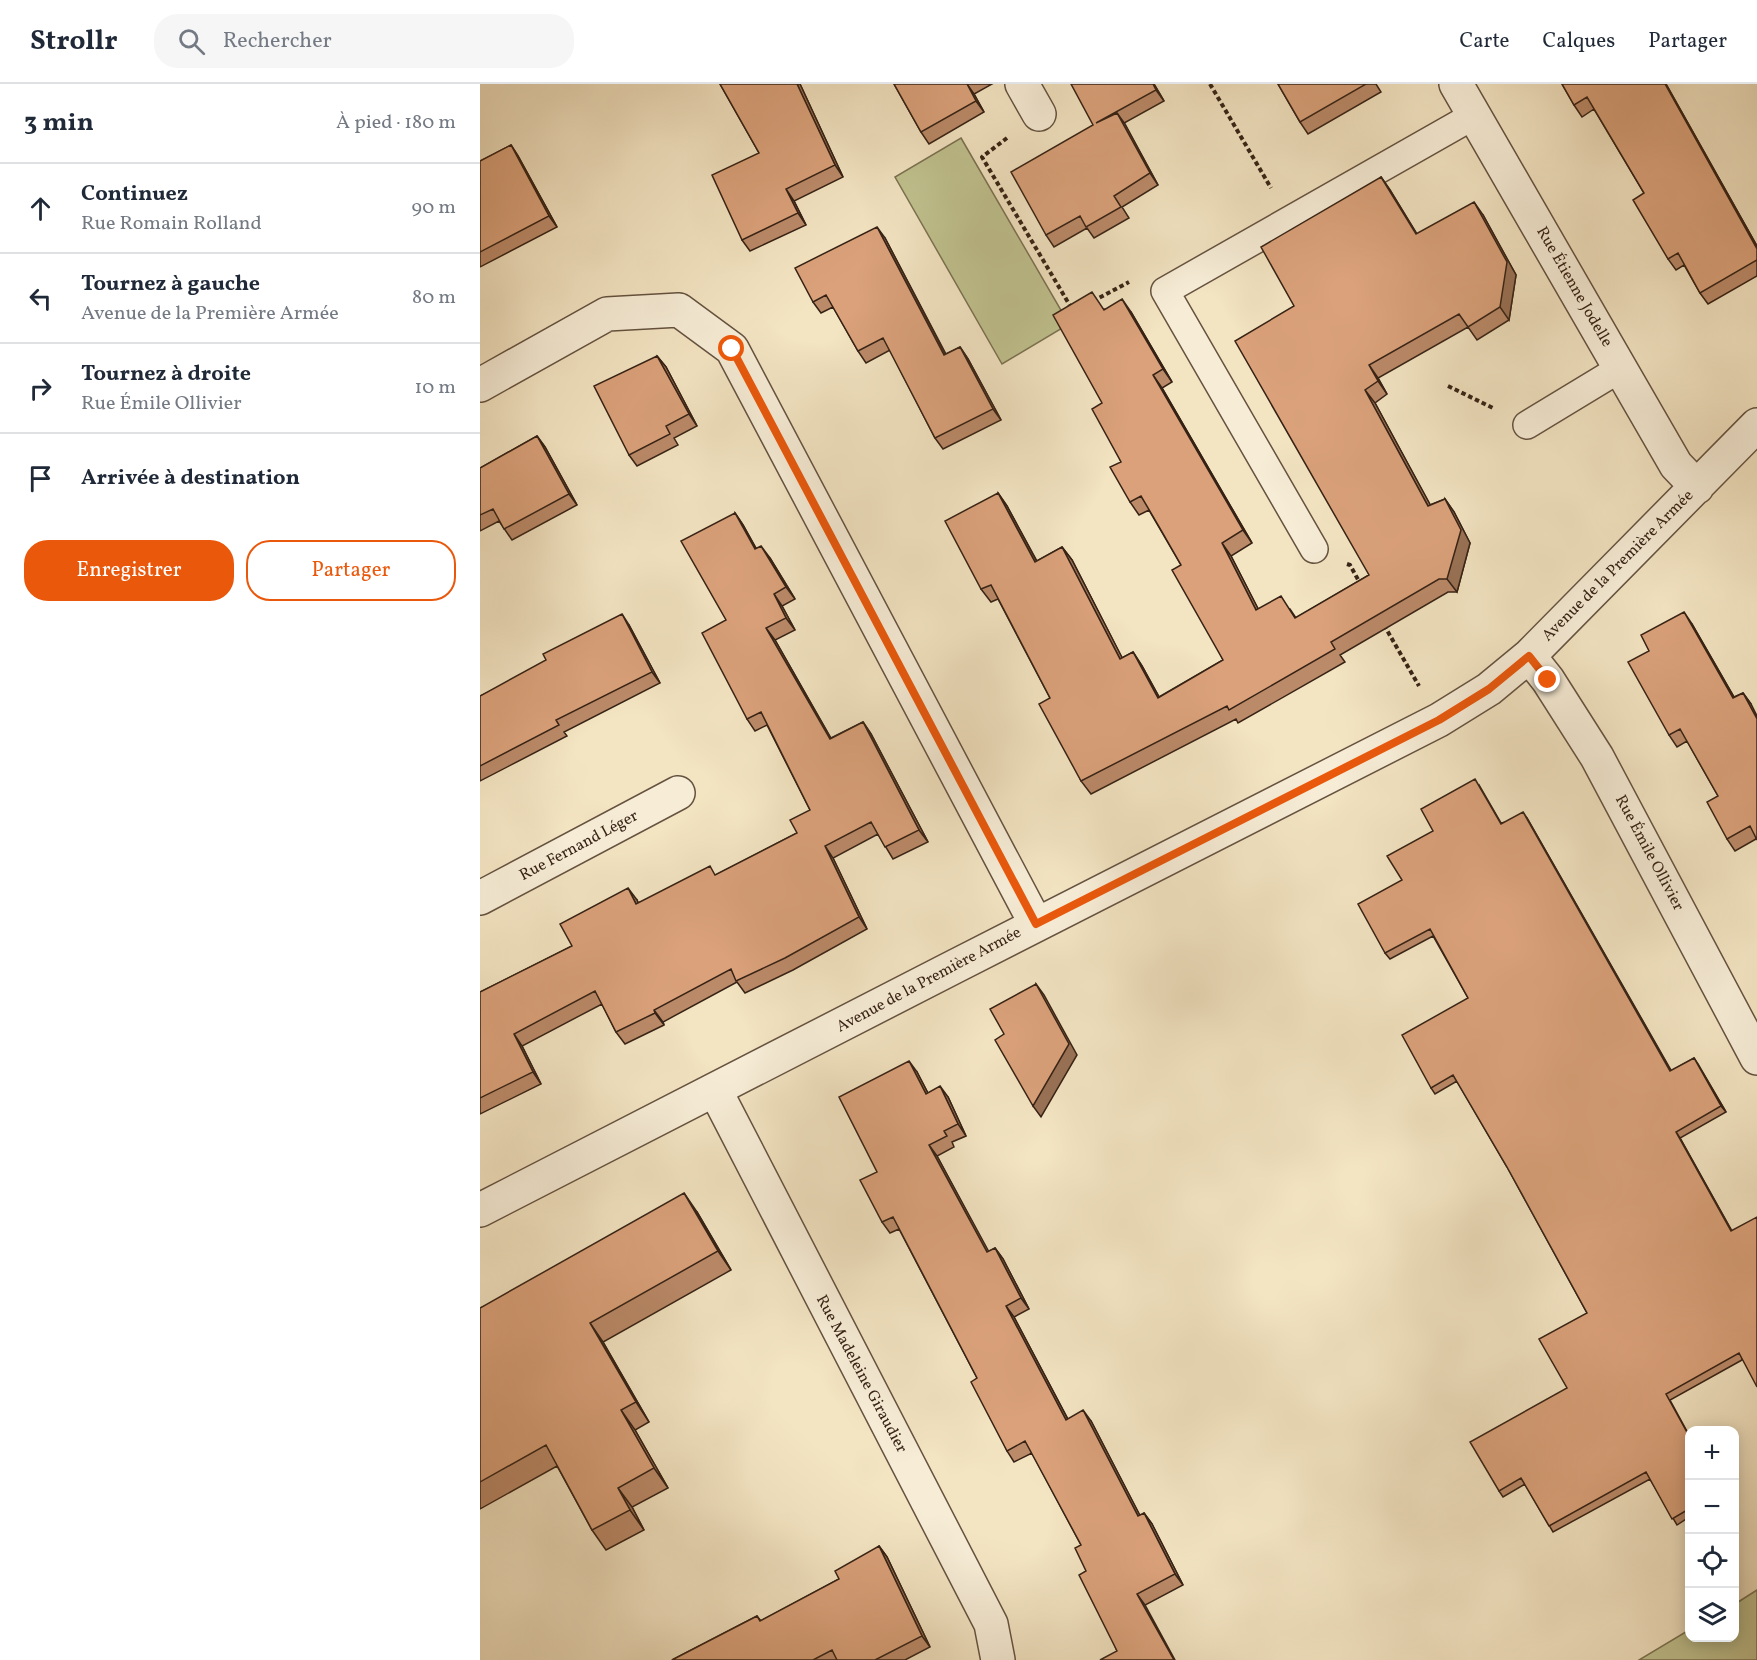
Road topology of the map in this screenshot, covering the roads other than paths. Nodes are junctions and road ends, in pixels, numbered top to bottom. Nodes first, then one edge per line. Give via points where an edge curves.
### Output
1 (1022, 84) edge
2 (1456, 84) edge
3 (1039, 114) road end
4 (1473, 116) junction
5 (1621, 368) junction
6 (480, 385) edge
7 (1527, 425) road end
8 (1757, 425) edge
9 (1697, 487) junction
10 (1314, 549) road end
11 (1529, 656) junction
12 (678, 793) dead end
13 (480, 898) edge
14 (1036, 924) junction
15 (1757, 1058) edge
16 (715, 1090) junction
17 (480, 1210) edge
18 (998, 1660) edge

1 - 3 street
2 - 4 street, Rue Étienne Jodelle
4 - 5 street, Rue Étienne Jodelle
4 - 10 lane via 1165,291
5 - 7 lane
5 - 9 street, Rue Étienne Jodelle via 1676,465
6 - 14 street via 608,314 679,310 732,349
8 - 9 street, Avenue de la Première Armée
9 - 11 street, Avenue de la Première Armée
11 - 14 street, Avenue de la Première Armée via 1489,689 1439,720
11 - 15 street, Rue Émile Ollivier via 1597,757
12 - 13 street, Rue Fernand Léger
14 - 16 street, Avenue de la Première Armée
16 - 17 street, Avenue de la Première Armée
16 - 18 street, Rue Madeleine Giraudier via 992,1624

